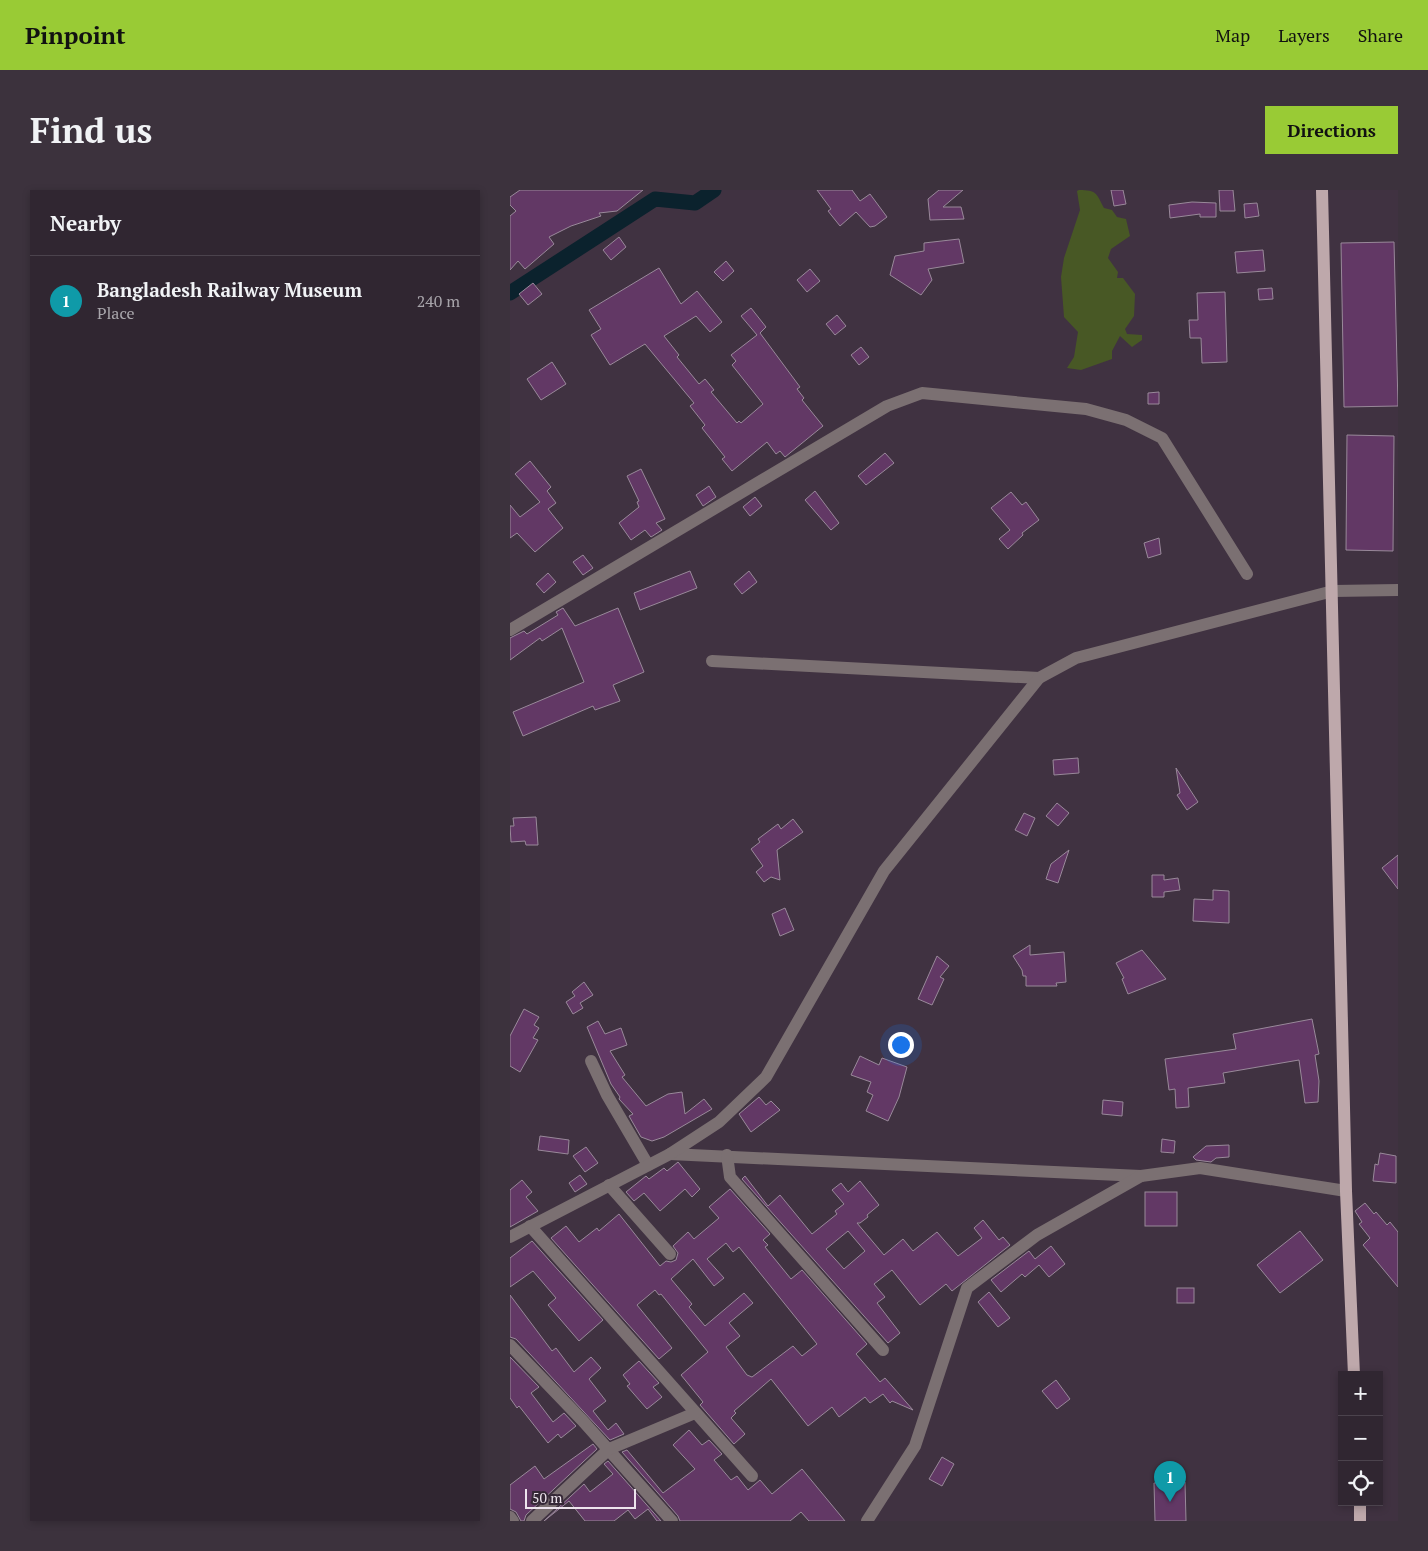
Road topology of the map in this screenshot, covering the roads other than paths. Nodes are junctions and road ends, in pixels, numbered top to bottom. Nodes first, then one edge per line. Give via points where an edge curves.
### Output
1 (1322, 190) edge
2 (1247, 574) dead end
3 (1398, 590) edge
4 (1333, 591) junction
5 (510, 630) edge
6 (712, 661) dead end
7 (1039, 678) junction
8 (591, 1060) dead end
9 (691, 1141) junction
10 (670, 1154) junction
11 (705, 1155) junction
12 (727, 1155) junction
13 (648, 1165) junction
14 (1141, 1176) junction
15 (730, 1177) junction
16 (609, 1184) junction
17 (1346, 1191) junction
18 (530, 1226) junction
19 (510, 1237) edge
20 (670, 1254) dead end
21 (510, 1345) edge
22 (883, 1350) dead end
23 (1354, 1371) edge
24 (695, 1413) junction
25 (609, 1449) junction
26 (752, 1476) dead end
27 (1360, 1506) edge
28 (510, 1517) edge
29 (513, 1521) edge
30 (532, 1521) edge
31 (672, 1521) edge
32 (867, 1521) edge
33 (1360, 1521) edge

1 - 4 main road
2 - 5 street via 1162,438 1126,420 1086,409 922,393 888,406
3 - 4 street
4 - 7 street via 1076,658
4 - 17 main road
6 - 7 street
7 - 9 street via 884,871 766,1077 719,1122
8 - 13 street via 607,1095
9 - 10 street
9 - 11 street
10 - 11 street
10 - 13 street
11 - 12 street
11 - 15 street
12 - 14 street
12 - 15 street
13 - 16 street
14 - 17 street via 1200,1168
14 - 32 street via 1037,1236 967,1288 915,1446
15 - 22 street
16 - 18 street
16 - 20 street
17 - 23 main road
18 - 19 street
18 - 24 street
21 - 25 street
24 - 25 street
24 - 26 street
25 - 30 street
25 - 31 street
27 - 33 main road
28 - 29 street

